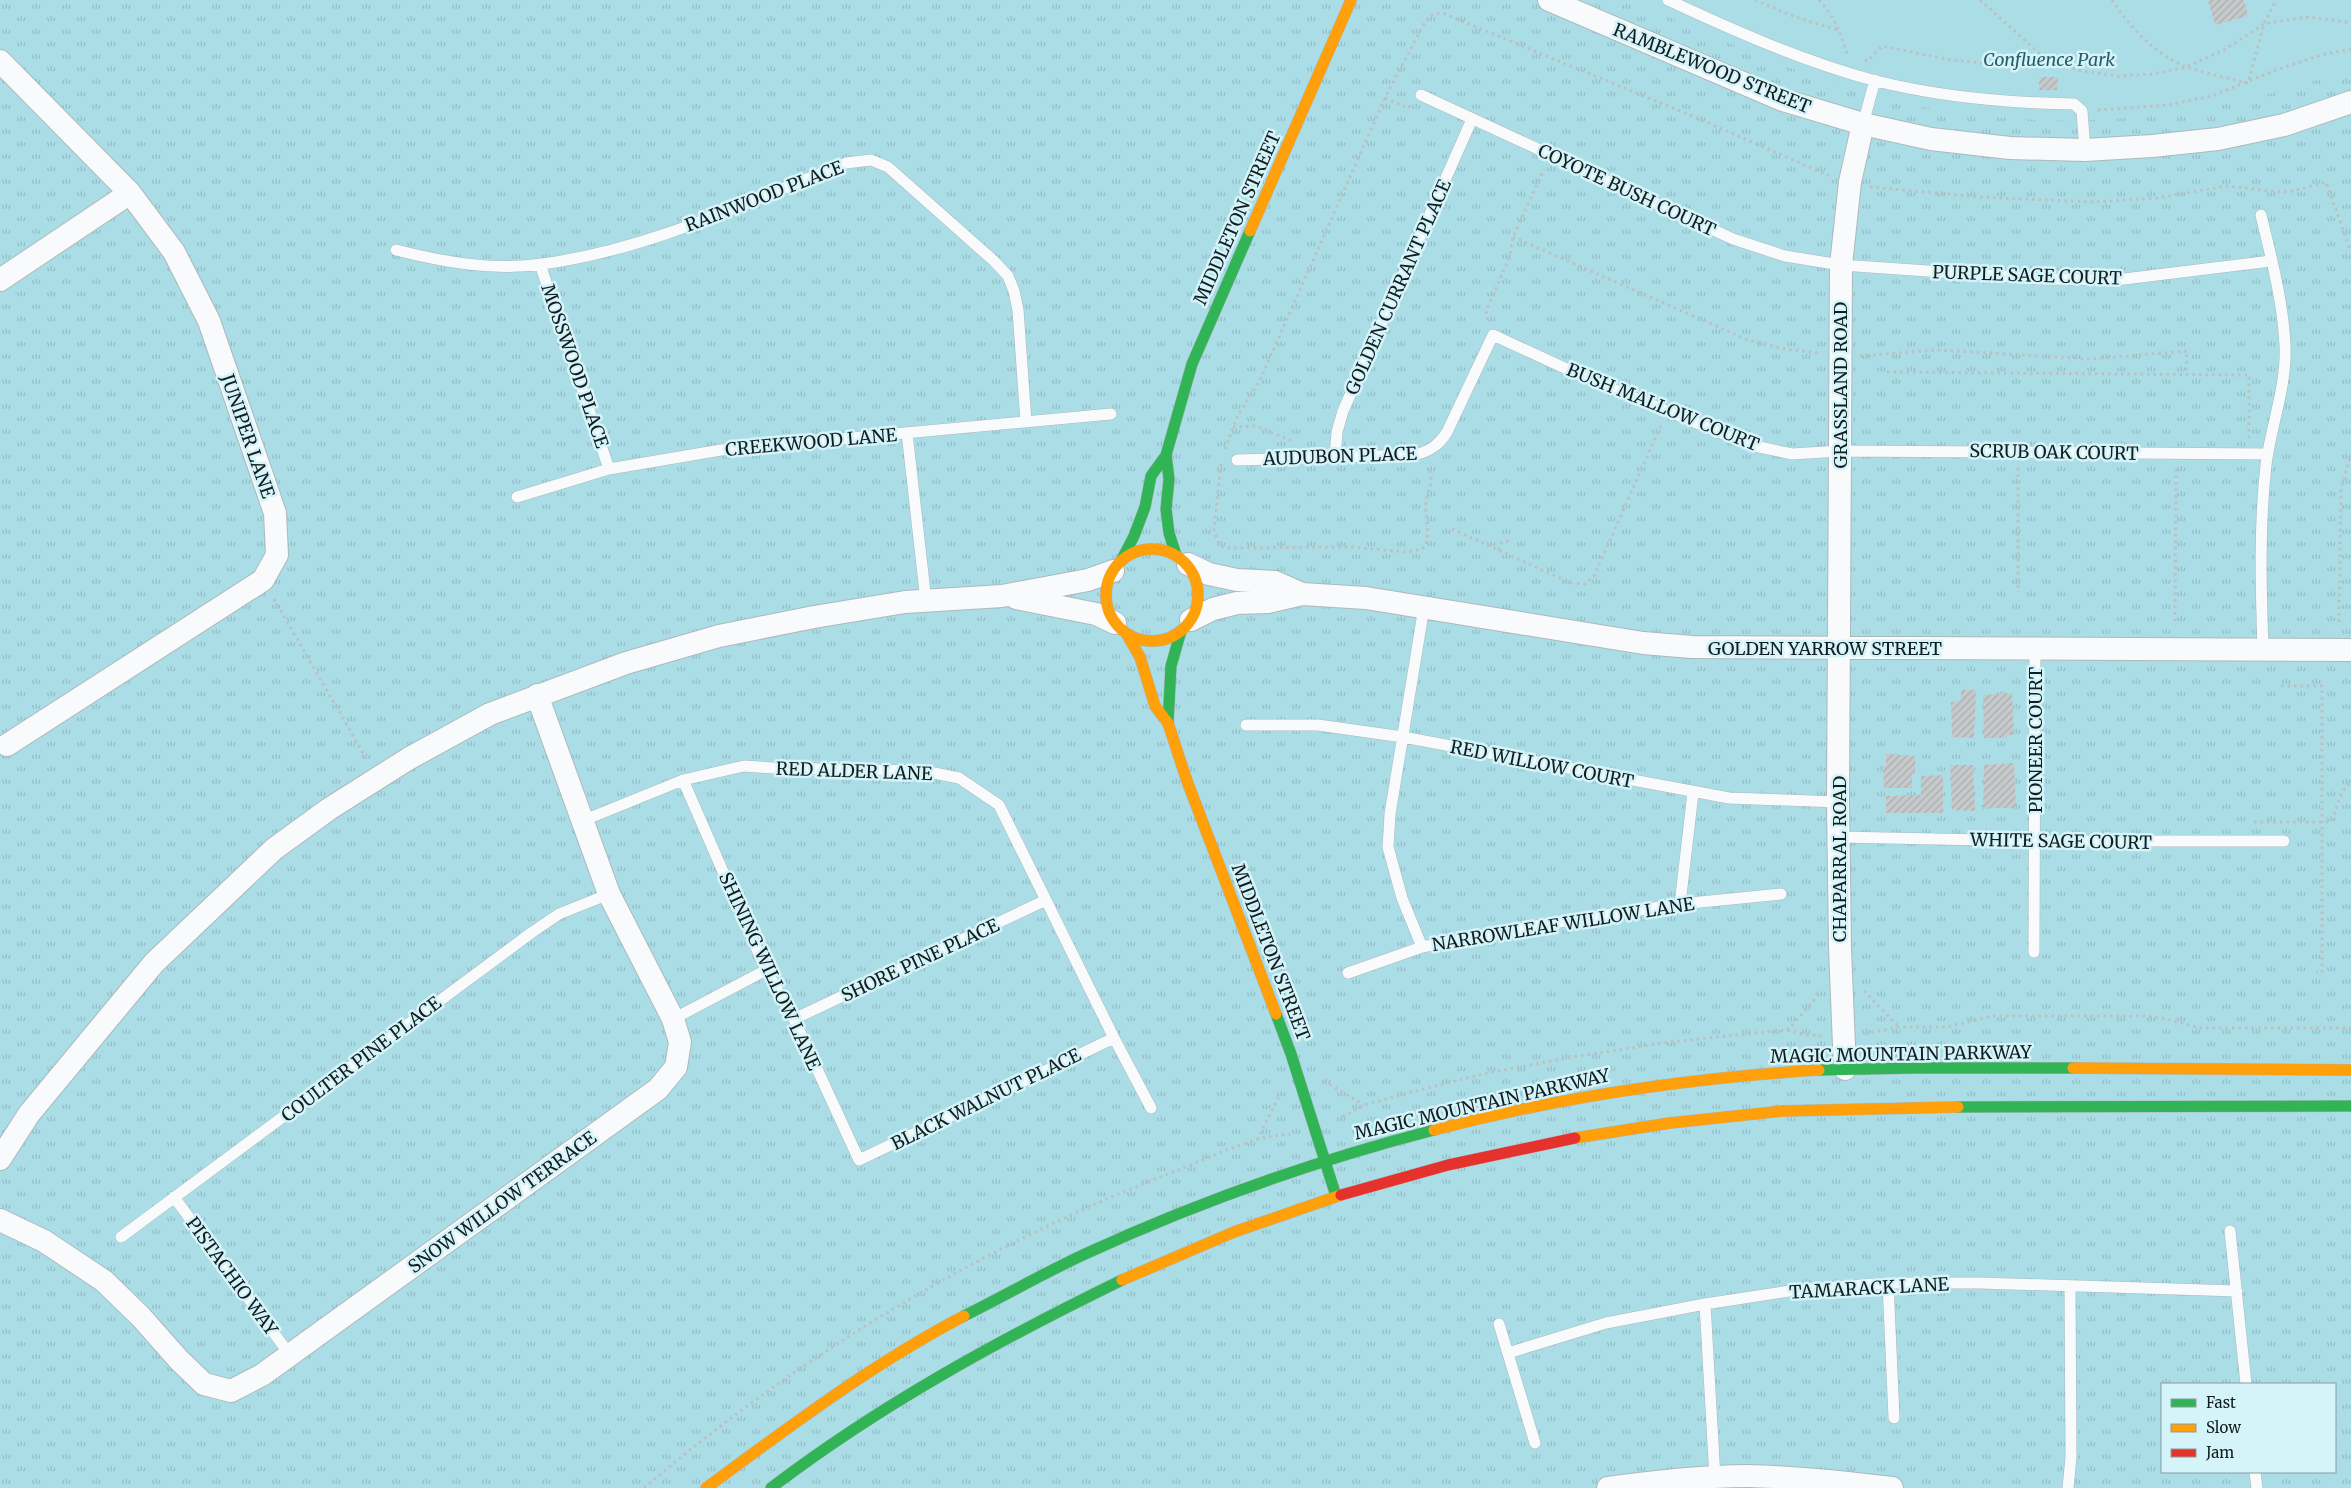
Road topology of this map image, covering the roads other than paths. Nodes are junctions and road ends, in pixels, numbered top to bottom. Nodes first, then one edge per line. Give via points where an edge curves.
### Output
1 (1351, 0) edge
2 (1668, 0) edge
3 (1561, 2) edge
4 (0, 61) edge
5 (1875, 80) junction
6 (1421, 95) road end
7 (2351, 102) edge
8 (1472, 119) junction
9 (1863, 124) junction
10 (2085, 150) junction
11 (130, 193) junction
12 (2261, 214) dead end
13 (396, 250) dead end
14 (2272, 261) junction
15 (540, 264) junction
16 (1841, 265) junction
17 (0, 280) edge
18 (1493, 335) joint
19 (1111, 414) dead end
20 (1026, 422) junction
21 (907, 433) junction
22 (1840, 451) junction
23 (2268, 454) junction
24 (1166, 455) junction
25 (1335, 457) junction
26 (1237, 460) dead end
27 (609, 469) junction
28 (517, 497) dead end
29 (1182, 560) junction
30 (1117, 566) junction
31 (1302, 594) junction
32 (1002, 596) junction
33 (926, 601) junction
34 (1424, 607) junction
35 (1186, 626) junction
36 (1120, 628) junction
37 (2035, 648) junction
38 (1840, 649) junction
39 (2262, 650) junction
40 (2351, 650) edge
41 (537, 695) junction
42 (1168, 723) junction
43 (1246, 725) dead end
44 (1403, 737) junction
45 (6, 745) dead end
46 (683, 780) junction
47 (1693, 793) junction
48 (1838, 802) junction
49 (582, 821) junction
50 (1838, 837) junction
51 (2034, 841) junction
52 (2284, 841) dead end
53 (609, 894) junction
54 (1782, 894) dead end
55 (1046, 900) junction
56 (1680, 904) junction
57 (1422, 947) junction
58 (2034, 952) dead end
59 (766, 970) junction
60 (1348, 973) dead end
61 (673, 1018) junction
62 (794, 1019) junction
63 (1114, 1038) junction
64 (1845, 1069) junction
65 (2351, 1070) edge
66 (2351, 1106) edge
67 (1151, 1108) dead end
68 (1325, 1158) junction
69 (0, 1159) edge
70 (859, 1160) joint
71 (1336, 1196) junction
72 (174, 1197) junction
73 (0, 1220) edge
74 (2230, 1231) dead end
75 (121, 1237) dead end
76 (1888, 1283) junction
77 (2070, 1286) junction
78 (2237, 1291) junction
79 (1705, 1304) junction
80 (1499, 1324) dead end
81 (1508, 1352) junction
82 (290, 1355) junction
83 (2246, 1383) edge
84 (1894, 1418) dead end
85 (1535, 1443) dead end
86 (2255, 1473) edge
87 (1715, 1478) junction
88 (706, 1488) edge
89 (771, 1488) edge
90 (1608, 1488) edge
91 (1892, 1488) edge
92 (2068, 1488) edge
93 (2257, 1488) edge

1 - 24 street, MIDDLETON STREET via 1192,364
2 - 5 lane via 1775,47
3 - 9 street, RAMBLEWOOD STREET via 1780,99
4 - 11 street, JUNIPER LANE
5 - 9 lane
5 - 10 lane via 1956,96 2019,103 2074,104 2082,111
6 - 8 lane, COYOTE BUSH COURT
7 - 10 street, RAMBLEWOOD STREET via 2284,125 2218,139
8 - 16 lane, COYOTE BUSH COURT via 1733,239 1785,256
8 - 25 lane, GOLDEN CURRANT PLACE via 1344,411
9 - 10 street, RAMBLEWOOD STREET via 1931,139 2010,148
9 - 16 street, GRASSLAND ROAD via 1850,182
11 - 17 street
11 - 45 street, JUNIPER LANE via 174,252 209,321 275,513 277,555 263,580
12 - 14 lane
13 - 15 lane, RAINWOOD PLACE via 438,261 476,265
14 - 16 lane, PURPLE SAGE COURT via 2116,280 2044,279
14 - 23 lane via 2285,346 2280,402
15 - 20 lane, RAINWOOD PLACE via 617,250 846,163 870,160 888,167 1008,276 1018,310
15 - 27 lane, MOSSWOOD PLACE
16 - 22 street, GRASSLAND ROAD
18 - 22 lane, BUSH MALLOW COURT via 1584,377 1750,445 1792,454
18 - 25 lane, AUDUBON PLACE via 1447,432 1427,452
19 - 20 lane, CREEKWOOD LANE
20 - 21 lane, CREEKWOOD LANE
21 - 27 lane, CREEKWOOD LANE via 721,450
21 - 33 lane
22 - 23 lane, SCRUB OAK COURT
22 - 38 street, GRASSLAND ROAD
23 - 39 lane via 2261,511
24 - 29 street, MIDDLETON STREET via 1169,533
24 - 30 street, MIDDLETON STREET via 1151,476 1145,507
25 - 26 lane, AUDUBON PLACE
27 - 28 lane, CREEKWOOD LANE
29 - 30 street via 1163,549 1148,548 1133,552
29 - 31 street, GOLDEN YARROW STREET via 1208,574 1237,580 1275,582
29 - 35 street via 1196,577 1199,592 1197,607
30 - 32 street via 1088,580
30 - 36 street via 1107,583 1106,596 1108,610
31 - 34 street, GOLDEN YARROW STREET via 1366,598
31 - 35 street, GOLDEN YARROW STREET via 1213,609
32 - 33 street
32 - 36 street via 1096,614
33 - 41 street via 814,616 719,636 626,663
34 - 38 street, GOLDEN YARROW STREET via 1643,643 1692,647
34 - 44 lane
35 - 36 street via 1168,638 1154,641 1139,639
35 - 42 street, MIDDLETON STREET via 1173,652
36 - 42 street, MIDDLETON STREET via 1140,657 1155,706
37 - 38 street, GOLDEN YARROW STREET
37 - 39 street, GOLDEN YARROW STREET
37 - 51 lane, PIONEER COURT
38 - 48 street, CHAPARRAL ROAD
39 - 40 street, GOLDEN YARROW STREET
41 - 49 street, SNOW WILLOW TERRACE
41 - 69 street via 490,714 378,778 274,849 154,963 29,1114
42 - 68 street, MIDDLETON STREET via 1289,1049
43 - 44 lane, RED WILLOW COURT via 1318,725
44 - 47 lane, RED WILLOW COURT
44 - 57 lane via 1388,847 1402,898
46 - 49 lane, RED ALDER LANE
46 - 55 lane, RED ALDER LANE via 744,766 924,771 959,778 999,805
46 - 59 lane, SHINING WILLOW LANE
47 - 48 lane, RED WILLOW COURT via 1729,798
47 - 56 lane
48 - 50 street, CHAPARRAL ROAD
49 - 53 street, SNOW WILLOW TERRACE
50 - 51 lane, WHITE SAGE COURT
50 - 64 street, CHAPARRAL ROAD
51 - 52 lane, WHITE SAGE COURT
51 - 58 lane, PIONEER COURT
53 - 61 street, SNOW WILLOW TERRACE
53 - 72 lane, COULTER PINE PLACE via 559,914 530,933
54 - 56 lane, NARROWLEAF WILLOW LANE
55 - 62 lane, SHORE PINE PLACE
55 - 63 lane, RED ALDER LANE
56 - 57 lane, NARROWLEAF WILLOW LANE
57 - 60 lane, NARROWLEAF WILLOW LANE
59 - 61 lane
59 - 62 lane, SHINING WILLOW LANE
61 - 82 street, SNOW WILLOW TERRACE via 680,1042 676,1067 658,1090
62 - 70 lane, SHINING WILLOW LANE
63 - 67 lane, RED ALDER LANE
63 - 70 lane, BLACK WALNUT PLACE
64 - 65 street, MAGIC MOUNTAIN PARKWAY
64 - 68 street, MAGIC MOUNTAIN PARKWAY via 1702,1080 1608,1092 1533,1106
66 - 71 street via 1883,1107 1785,1111 1605,1132 1445,1166
68 - 71 street, MIDDLETON STREET
68 - 88 street, MAGIC MOUNTAIN PARKWAY via 1156,1221 1037,1277 918,1342 808,1413
71 - 89 street via 1221,1236 1109,1284 994,1342 889,1406
72 - 75 lane, COULTER PINE PLACE
72 - 82 lane, PISTACHIO WAY
73 - 82 street, SNOW WILLOW TERRACE via 44,1241 104,1281 204,1384 231,1391
74 - 78 lane
76 - 77 lane, TAMARACK LANE via 1980,1282
76 - 79 lane, TAMARACK LANE via 1796,1290
76 - 84 lane
77 - 78 lane, TAMARACK LANE
77 - 92 lane via 2071,1457
78 - 83 lane
79 - 81 lane, TAMARACK LANE via 1606,1323
79 - 87 lane
80 - 81 lane
81 - 85 lane
86 - 93 lane
87 - 90 street
87 - 91 street via 1823,1479

